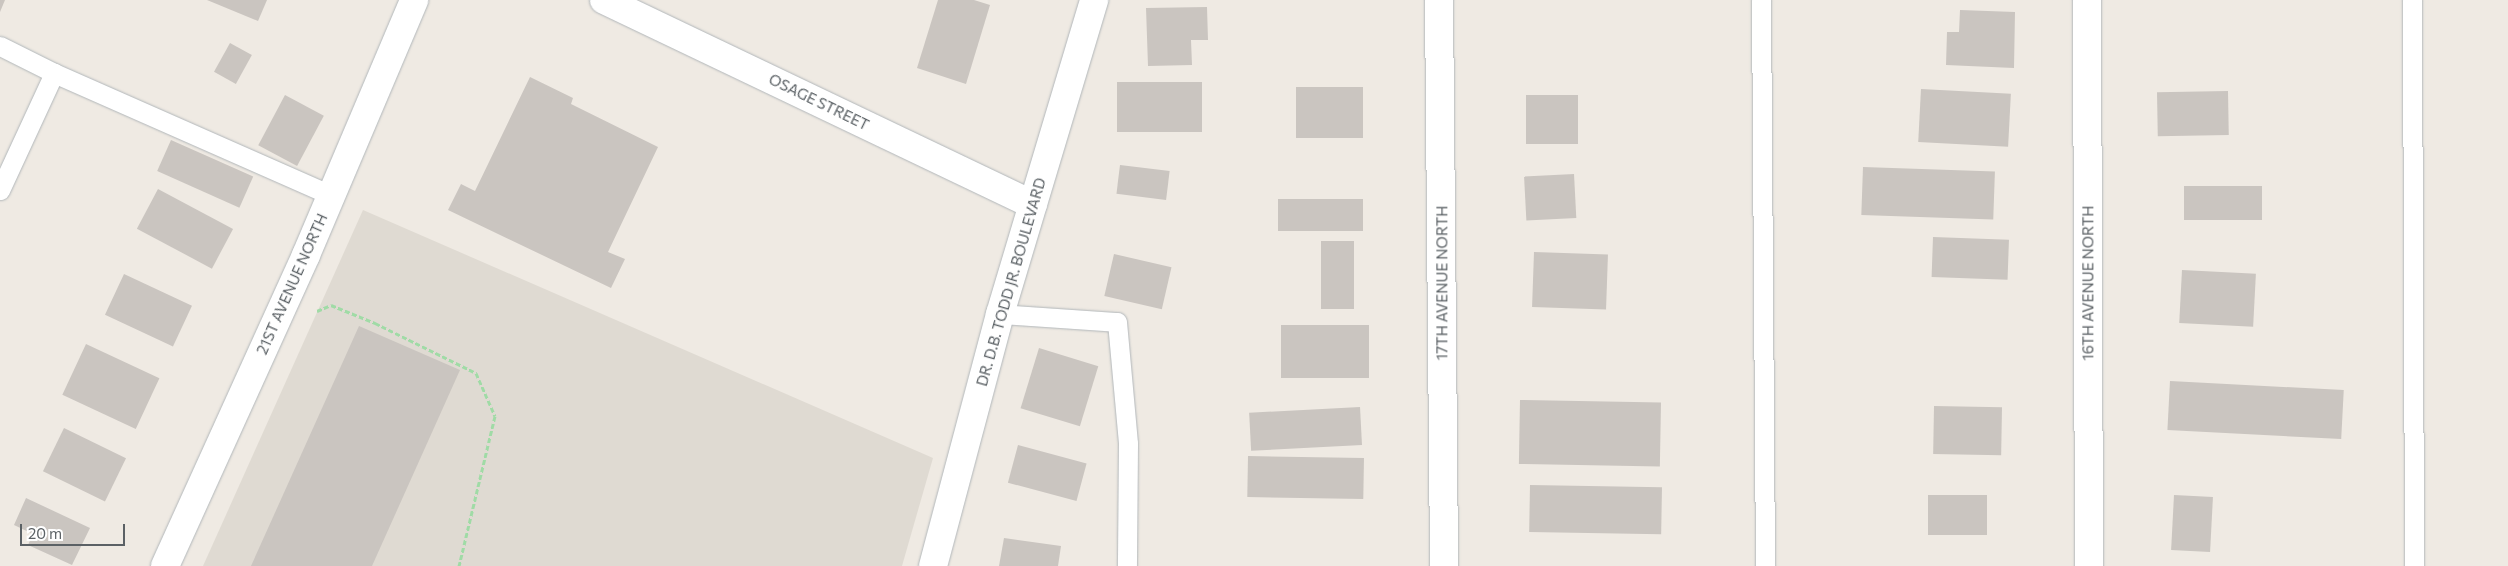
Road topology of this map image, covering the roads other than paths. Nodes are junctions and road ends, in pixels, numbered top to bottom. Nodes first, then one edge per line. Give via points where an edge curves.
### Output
1 (414, 0) edge
2 (604, 0) edge
3 (1094, 0) edge
4 (1440, 0) edge
5 (1762, 0) edge
6 (2087, 0) edge
7 (2412, 0) edge
8 (0, 46) edge
9 (54, 73) junction
10 (0, 190) edge
11 (331, 195) junction
12 (1033, 205) junction
13 (1000, 314) junction
14 (166, 566) edge
15 (933, 566) edge
16 (1127, 566) edge
17 (1444, 566) edge
18 (1764, 566) edge
19 (2089, 566) edge
20 (2414, 566) edge

1 - 11 street, 21ST AVENUE NORTH
2 - 12 street, OSAGE STREET
3 - 12 street, DR. D.B. TODD JR. BOULEVARD
4 - 17 street, 17TH AVENUE NORTH
5 - 18 lane
6 - 19 street, 16TH AVENUE NORTH
7 - 20 lane
8 - 9 lane
9 - 10 lane
9 - 11 lane
11 - 14 street, 21ST AVENUE NORTH
12 - 13 street, DR. D.B. TODD JR. BOULEVARD
13 - 15 street, DR. D.B. TODD JR. BOULEVARD
13 - 16 lane via 1117,322 1128,444

